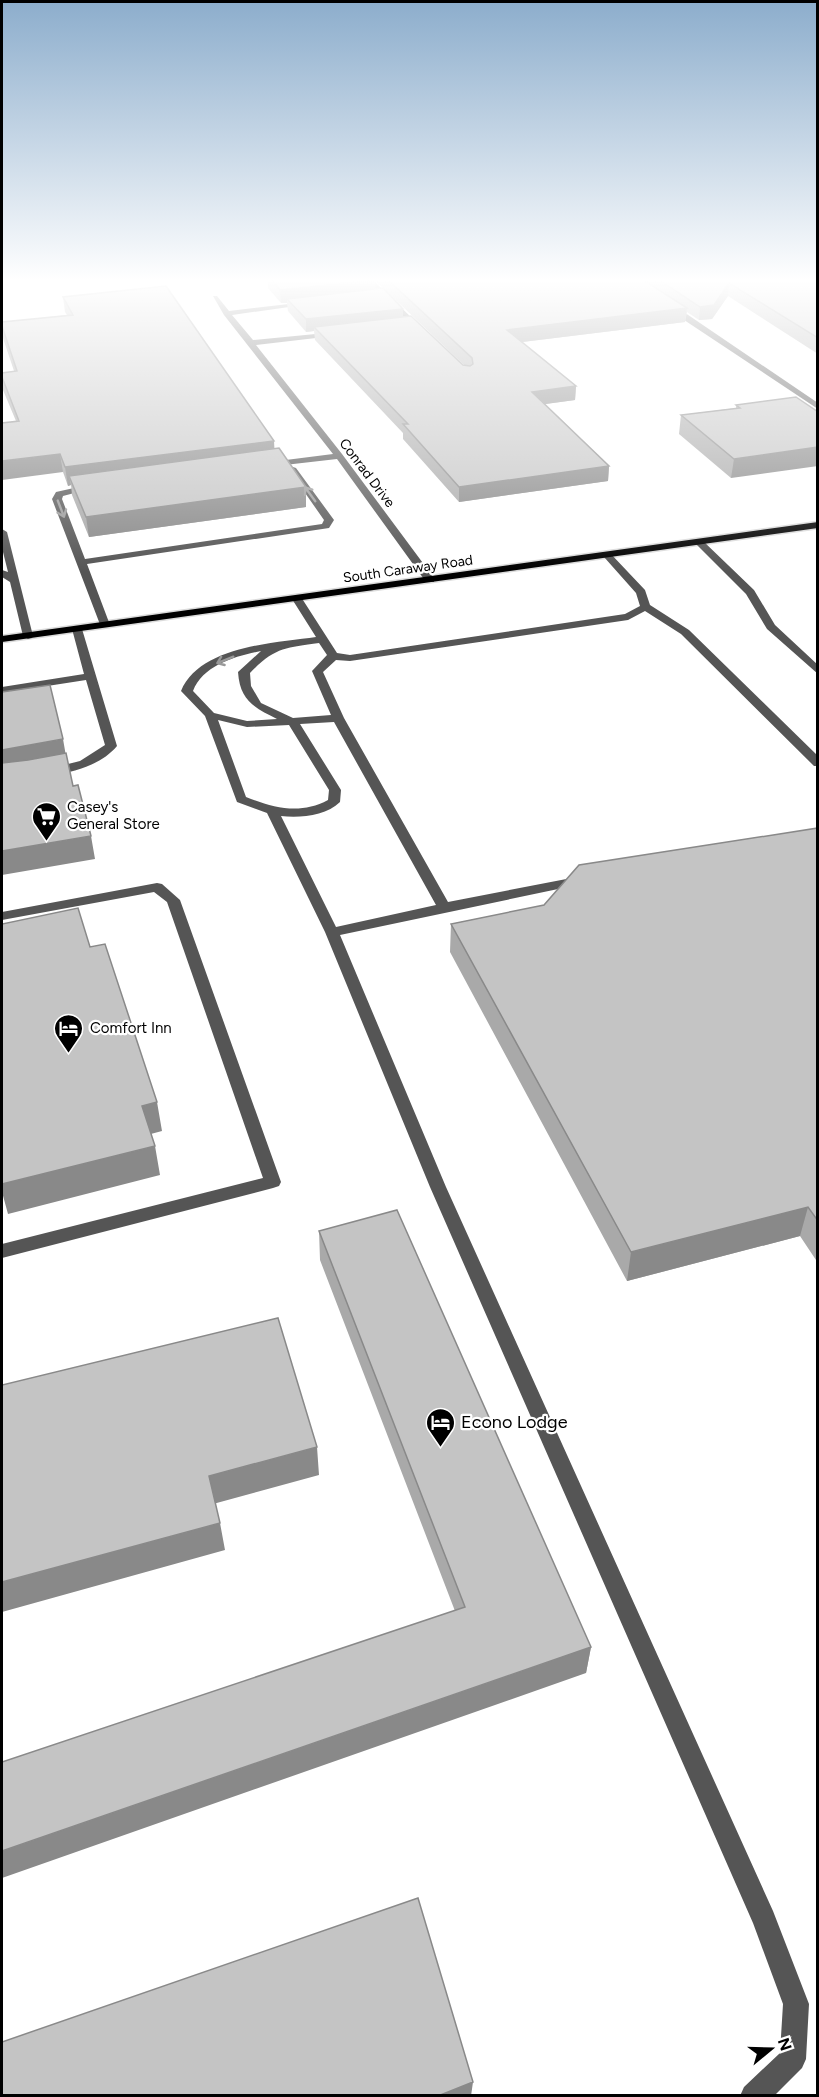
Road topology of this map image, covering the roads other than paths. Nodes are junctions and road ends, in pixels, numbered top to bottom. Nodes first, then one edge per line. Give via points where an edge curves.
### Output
1 (277, 377) edge
2 (773, 377) edge
3 (818, 407) edge
4 (339, 456) junction
5 (288, 463) junction
6 (264, 466) edge
7 (98, 486) edge
8 (818, 525) edge
9 (2, 532) edge
10 (699, 542) junction
11 (607, 555) junction
12 (82, 562) junction
13 (2, 573) edge
14 (430, 580) junction
15 (15, 581) junction
16 (297, 598) junction
17 (645, 607) junction
18 (105, 625) junction
19 (77, 629) junction
20 (28, 636) junction
21 (2, 639) edge
22 (322, 639) junction
23 (277, 646) junction
24 (333, 656) junction
25 (818, 671) edge
26 (91, 676) junction
27 (2, 690) edge
28 (210, 715) junction
29 (338, 718) junction
30 (293, 722) junction
31 (818, 763) edge
32 (44, 773) edge
33 (273, 812) junction
34 (590, 878) edge
35 (444, 907) junction
36 (2, 916) edge
37 (332, 932) junction
38 (2, 1251) edge
39 (753, 2096) edge

1 - 4 street, Conrad Drive
2 - 3 street
4 - 5 street
4 - 14 street, Conrad Drive
5 - 6 street
12 -> 5 street via 326,526 329,520
7 -> 12 street via 64,491 57,499
8 - 10 main road, South Caraway Road
9 - 15 street
10 - 11 main road, South Caraway Road
10 - 25 street via 750,591 771,627
11 - 14 main road, South Caraway Road
11 - 17 street via 641,592
12 - 18 street
13 - 15 street
14 - 16 main road, South Caraway Road
15 - 20 street
16 - 18 main road, South Caraway Road
16 - 22 street
17 - 24 street via 617,619 350,658
17 - 31 street via 685,632
18 - 19 main road, South Caraway Road
19 - 20 main road, South Caraway Road
19 - 26 street
20 - 21 main road, South Caraway Road
22 - 23 street
22 - 24 street
23 -> 28 street via 218,662 194,676 187,691
23 - 30 street via 244,672 245,686 257,705
24 - 29 street via 316,671
26 - 27 street
26 - 32 street via 111,746 99,758 76,768
28 - 30 street via 247,724
28 - 33 street via 241,799
29 - 30 street
29 - 35 street
30 - 33 street via 335,790 334,802 321,810
33 - 37 street
34 - 35 street
35 - 37 street
36 - 38 street via 157,887 173,900 273,1182
37 - 39 street via 438,1187 764,1920 796,2004 793,2059

